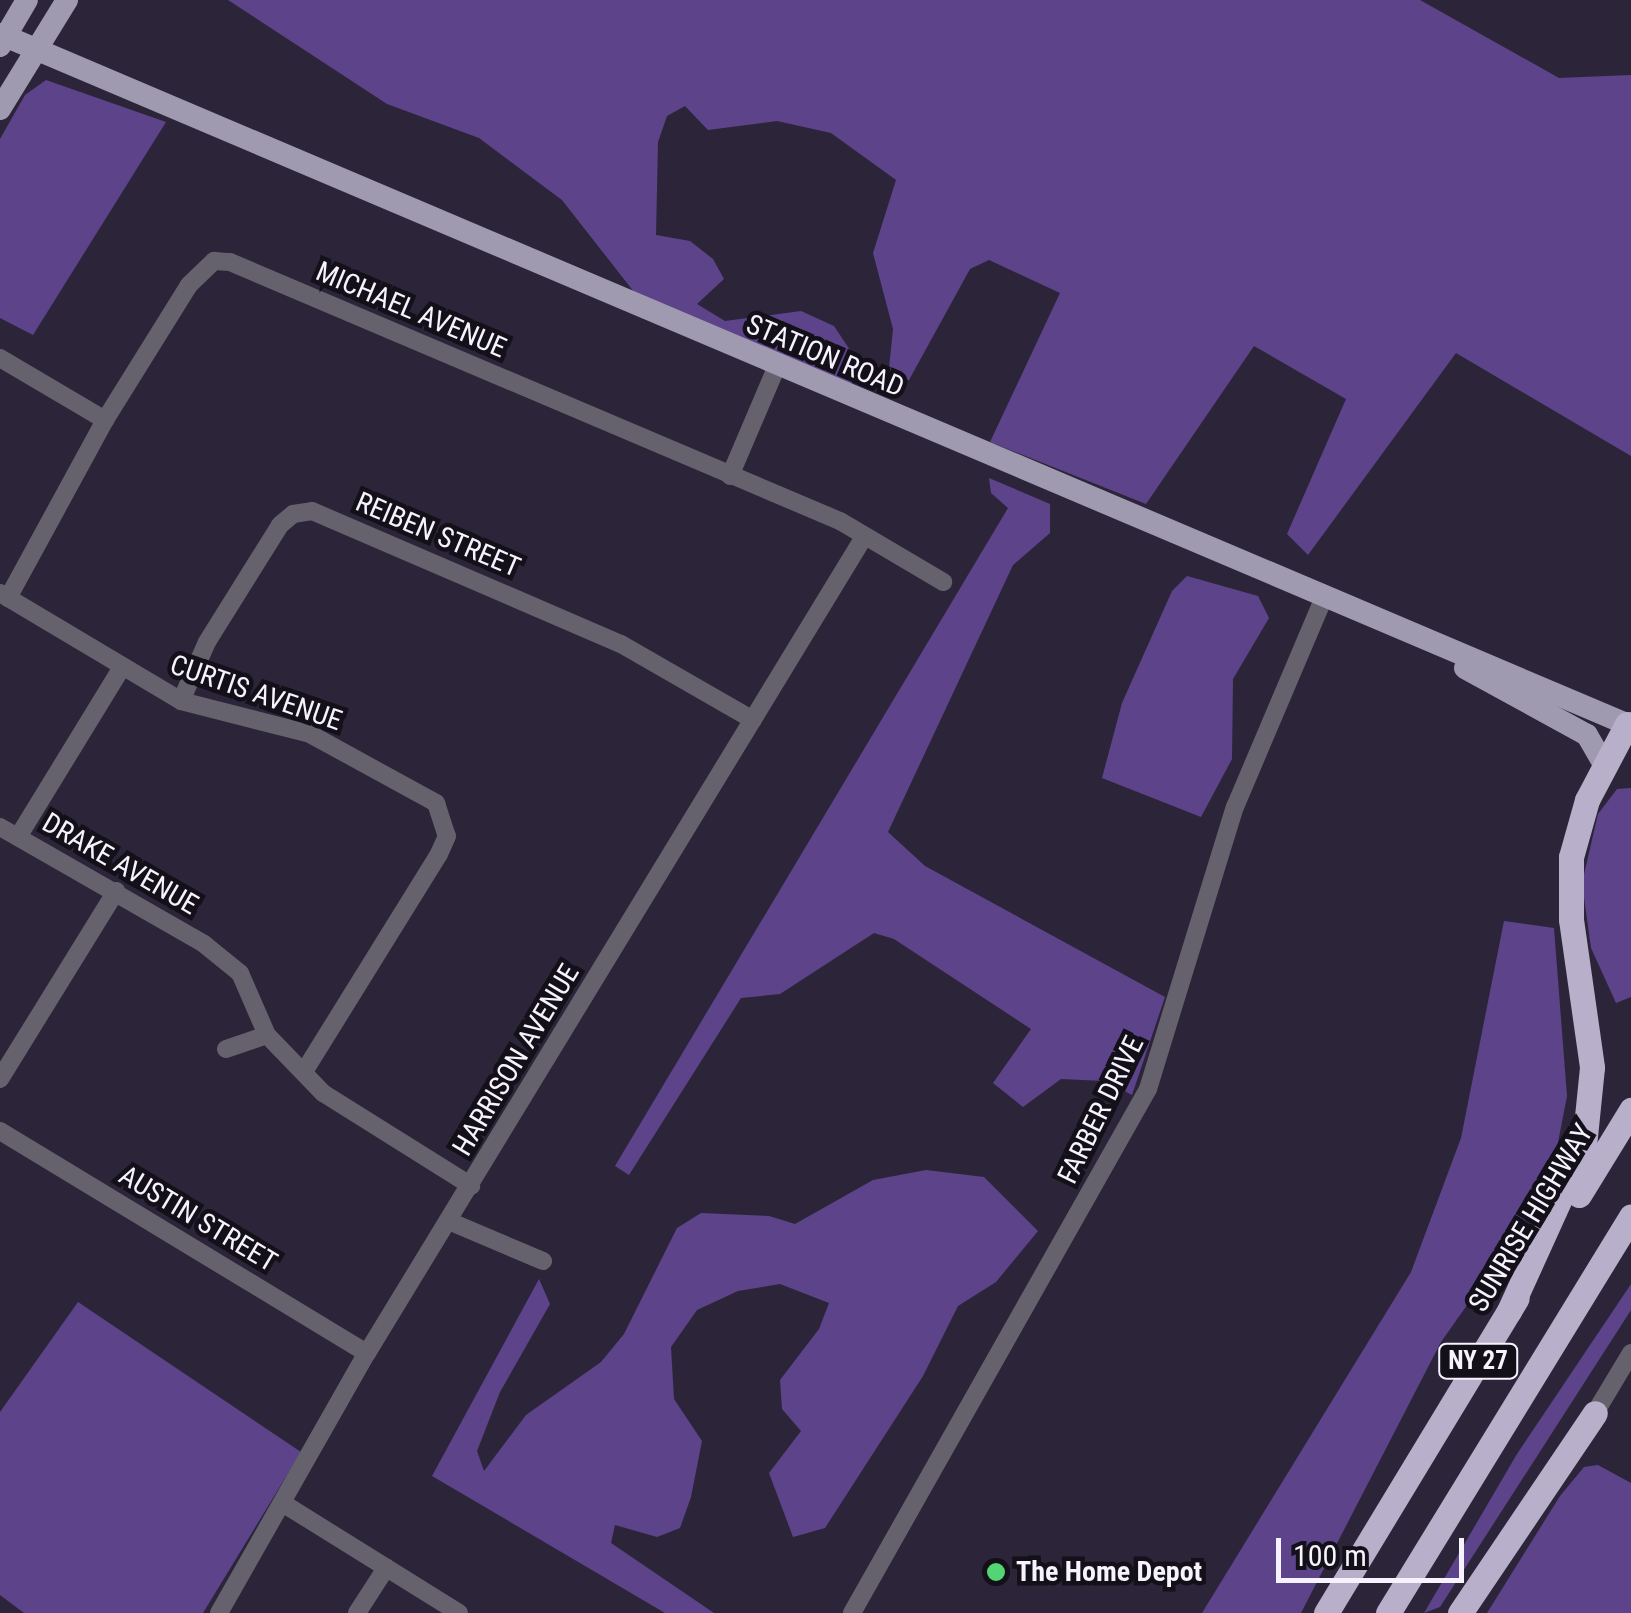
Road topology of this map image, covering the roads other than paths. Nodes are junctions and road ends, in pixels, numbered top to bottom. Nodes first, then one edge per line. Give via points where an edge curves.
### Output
1 (27, 0) edge
2 (67, 0) edge
3 (2, 38) edge
4 (37, 50) junction
5 (0, 109) edge
6 (0, 358) edge
7 (776, 368) junction
8 (106, 420) junction
9 (730, 476) junction
10 (864, 537) junction
11 (943, 582) dead end
12 (4, 595) edge
13 (1324, 598) junction
14 (1450, 650) junction
15 (122, 667) junction
16 (180, 701) junction
17 (753, 720) junction
18 (1630, 722) edge
19 (1604, 765) junction
20 (0, 827) edge
21 (18, 837) junction
22 (116, 891) junction
23 (268, 1035) junction
24 (226, 1049) dead end
25 (304, 1072) junction
26 (0, 1079) edge
27 (1631, 1110) edge
28 (0, 1132) edge
29 (472, 1186) junction
30 (1631, 1216) edge
31 (450, 1222) junction
32 (543, 1261) dead end
33 (1509, 1311) junction
34 (1631, 1353) edge
35 (367, 1354) junction
36 (1595, 1413) joint
37 (284, 1504) junction
38 (386, 1568) junction
39 (219, 1613) edge
40 (357, 1613) edge
41 (459, 1613) edge
42 (852, 1613) edge
43 (1326, 1613) edge
44 (1388, 1613) edge
45 (1460, 1613) edge

1 - 3 main road
2 - 4 main road
3 - 4 main road, STATION ROAD
4 - 5 main road
4 - 7 main road, STATION ROAD
6 - 8 street
7 - 9 street
7 - 13 main road, STATION ROAD
8 - 9 street, MICHAEL AVENUE via 200,269 230,262
8 - 12 street, MICHAEL AVENUE
9 - 10 street, MICHAEL AVENUE
10 - 11 street, MICHAEL AVENUE
10 - 17 street, HARRISON AVENUE
12 - 15 street, CURTIS AVENUE
13 - 14 main road, STATION ROAD
13 - 42 street, FARBER DRIVE via 1236,807 1148,1089
14 - 18 main road, STATION ROAD
14 - 19 main road via 1470,673 1588,735
15 - 16 street, CURTIS AVENUE
15 - 21 street
16 - 17 street, REIBEN STREET via 207,642 280,526 293,514 312,511 622,644
16 - 25 street, CURTIS AVENUE via 310,734 436,803 446,820 447,836 432,868
17 - 29 street, HARRISON AVENUE
18 - 19 highway
19 - 33 highway via 1574,836 1569,877 1591,1048 1588,1126 1571,1182
20 - 21 street, DRAKE AVENUE
21 - 22 street, DRAKE AVENUE
22 - 23 street, DRAKE AVENUE via 240,973
22 - 26 street
23 - 24 street
23 - 25 street, DRAKE AVENUE
25 - 29 street, DRAKE AVENUE via 323,1094
27 - 33 highway, SUNRISE HIGHWAY / NY 27
28 - 35 street, AUSTIN STREET
29 - 31 street, HARRISON AVENUE
30 - 44 highway, NY 27
31 - 32 street
31 - 35 street, HARRISON AVENUE
33 - 43 highway, SUNRISE HIGHWAY / NY 27
34 - 36 street
35 - 37 street, HARRISON AVENUE
36 - 45 highway
37 - 38 street
37 - 39 street, HARRISON AVENUE
38 - 40 street
38 - 41 street

